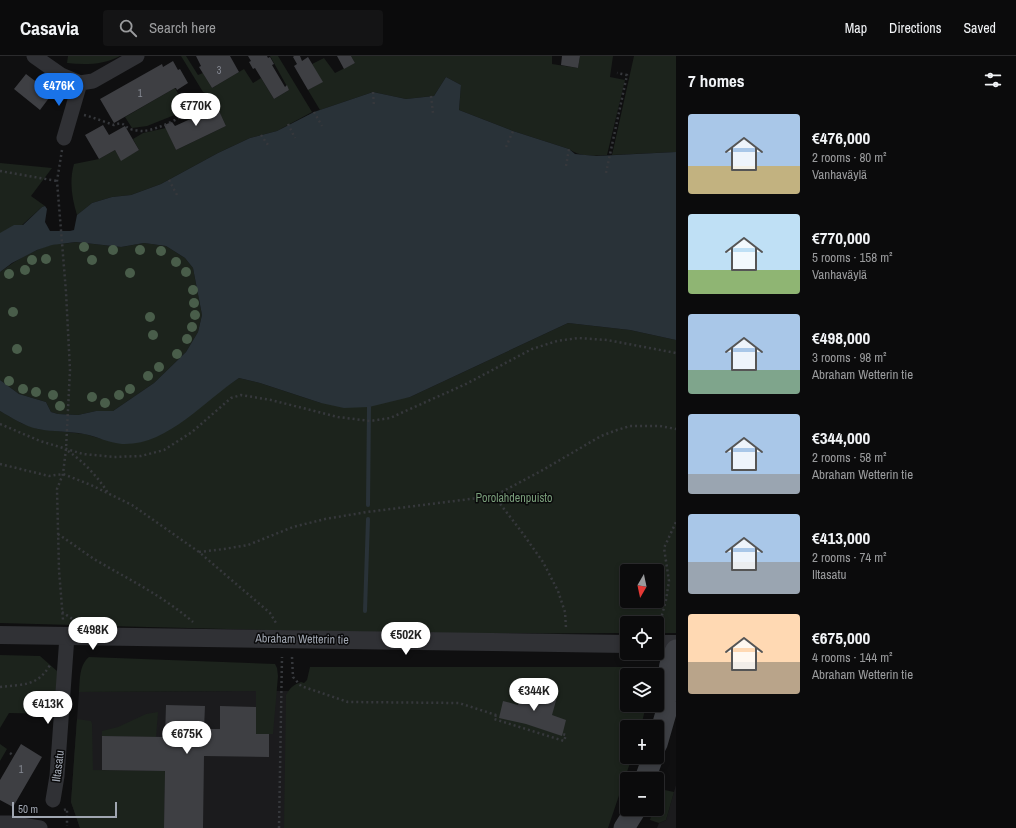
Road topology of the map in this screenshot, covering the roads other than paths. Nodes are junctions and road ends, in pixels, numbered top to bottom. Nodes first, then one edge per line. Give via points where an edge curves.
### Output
1 (34, 56) edge
2 (137, 56) edge
3 (80, 83) junction
4 (64, 138) road end
5 (65, 632) junction
6 (0, 635) edge
7 (620, 644) edge
8 (664, 644) edge
9 (676, 644) edge
10 (676, 650) edge
11 (674, 689) edge
12 (664, 721) edge
13 (52, 800) dead end
14 (632, 816) edge
15 (636, 816) edge
16 (0, 824) edge
17 (40, 828) edge
18 (624, 828) edge
19 (636, 828) edge

1 - 3 street via 61,75
2 - 3 street via 93,81
3 - 4 street
5 - 6 street, Abraham Wetterin tie
5 - 7 street, Abraham Wetterin tie via 212,638
5 - 13 street, Iltasatu via 57,776
8 - 9 street
10 - 11 main road via 671,657 668,675
11 - 12 main road
14 - 18 main road
15 - 19 main road
16 - 17 street

